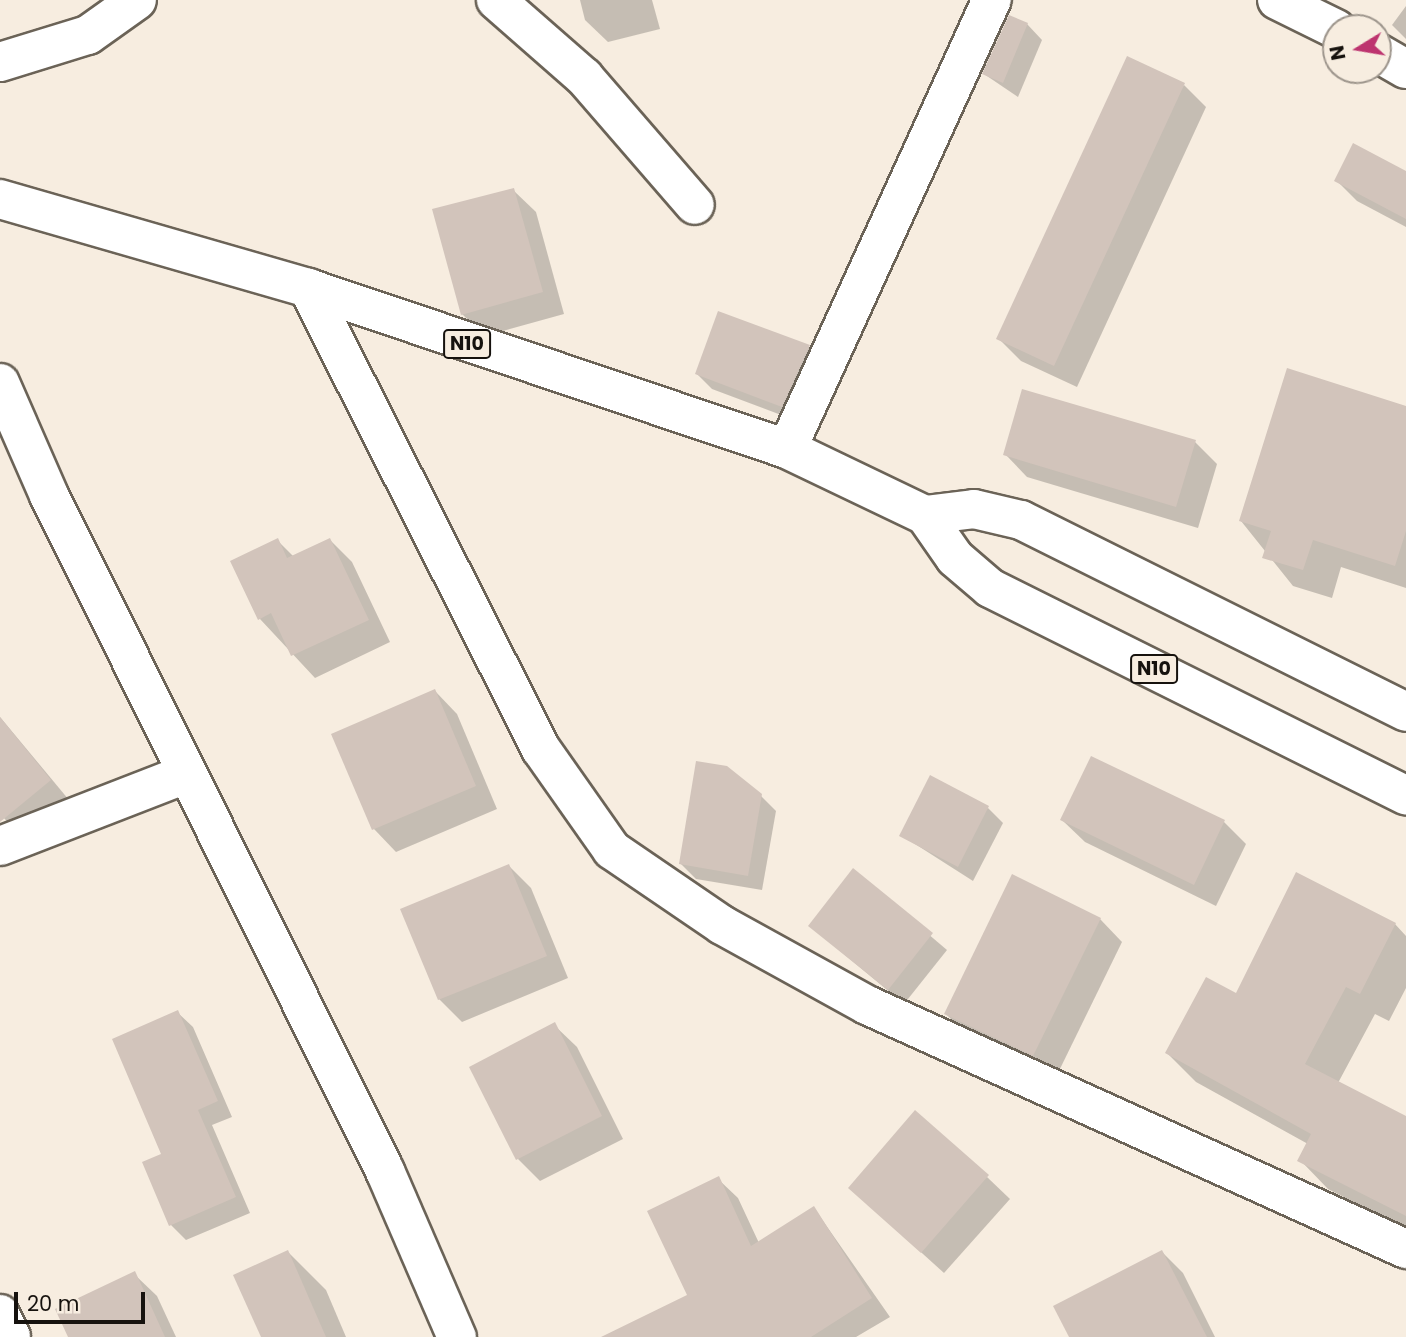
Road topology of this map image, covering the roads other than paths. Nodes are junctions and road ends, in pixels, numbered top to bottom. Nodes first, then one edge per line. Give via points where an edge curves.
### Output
1 (138, 0) edge
2 (496, 0) edge
3 (992, 0) edge
4 (1277, 0) edge
5 (1322, 22) edge
6 (0, 62) edge
7 (0, 199) edge
8 (695, 205) dead end
9 (308, 288) junction
10 (0, 383) edge
11 (787, 449) junction
12 (926, 515) junction
13 (1406, 712) edge
14 (186, 774) junction
15 (1406, 795) edge
16 (0, 846) edge
17 (1406, 1249) edge
18 (0, 1314) edge
19 (11, 1337) edge
20 (457, 1337) edge

1 - 6 main road via 88,35
2 - 8 main road via 584,77
3 - 11 main road
4 - 5 main road
7 - 9 main road, N10
9 - 11 main road, N10
9 - 17 main road via 541,749 612,850 722,925 867,1005
10 - 14 main road
11 - 12 main road, N10
12 - 13 main road via 974,509 1021,520
12 - 15 main road, N10 via 954,558 990,587
14 - 16 main road
14 - 20 main road via 385,1171
18 - 19 main road

